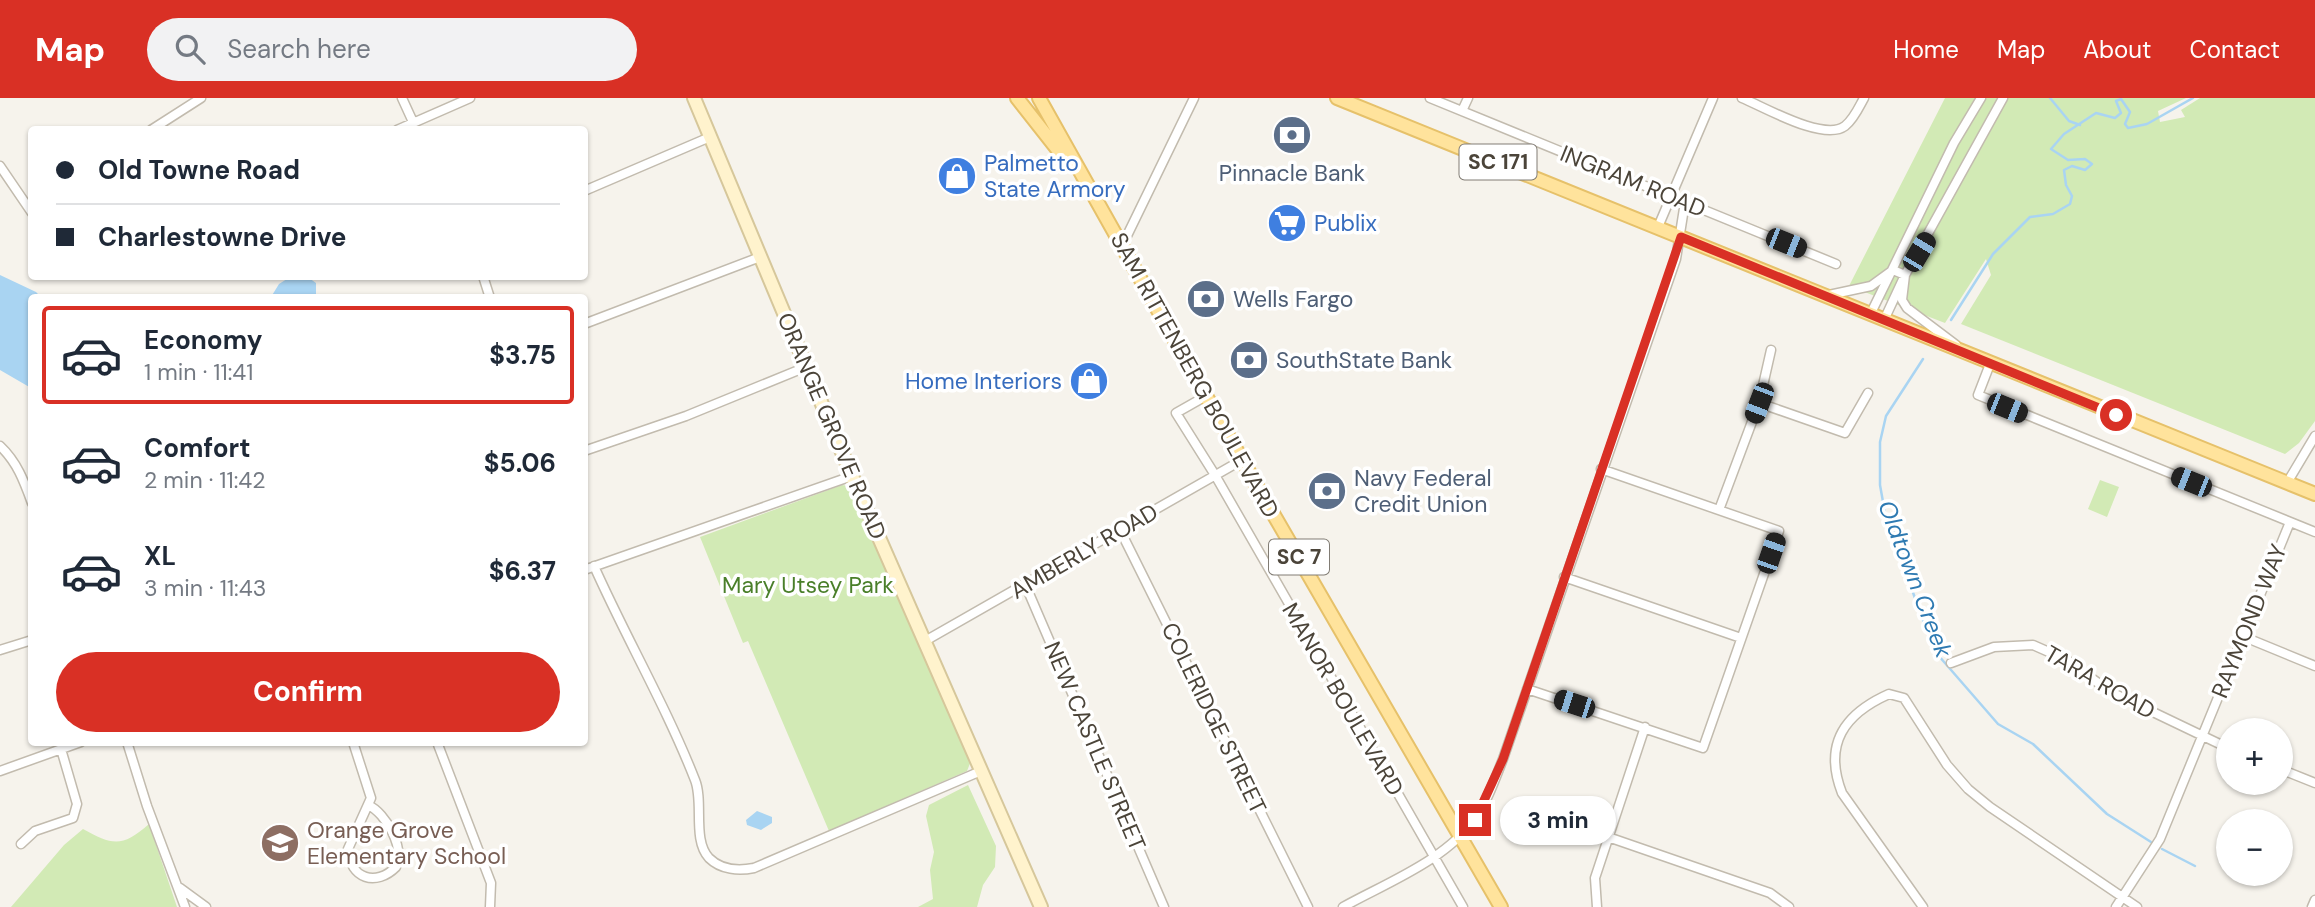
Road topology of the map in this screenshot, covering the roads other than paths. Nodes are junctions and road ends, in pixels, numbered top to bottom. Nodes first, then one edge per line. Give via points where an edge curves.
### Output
1 (201, 98) edge
2 (402, 98) edge
3 (470, 98) edge
4 (694, 98) edge
5 (1017, 98) edge
6 (1040, 98) edge
7 (1194, 98) edge
8 (1337, 98) edge
9 (1430, 98) edge
10 (1468, 98) edge
11 (1713, 98) edge
12 (1742, 98) edge
13 (1864, 98) edge
14 (1981, 98) edge
15 (2003, 98) edge
16 (1462, 111) junction
17 (413, 122) junction
18 (157, 126) edge
19 (405, 126) edge
20 (710, 137) junction
21 (0, 166) edge
22 (588, 189) edge
23 (1672, 197) junction
24 (1685, 202) junction
25 (28, 206) edge
26 (1100, 206) junction
27 (1658, 227) junction
28 (1681, 237) junction
29 (1122, 246) junction
30 (760, 257) junction
31 (1836, 264) dead end
32 (1893, 270) junction
33 (1905, 275) junction
34 (1826, 295) junction
35 (1871, 313) junction
36 (1885, 318) junction
37 (588, 322) edge
38 (1771, 350) dead end
39 (1966, 354) junction
40 (1990, 364) junction
41 (806, 367) junction
42 (1868, 393) dead end
43 (1206, 396) junction
44 (1759, 403) junction
45 (2315, 436) edge
46 (0, 446) edge
47 (588, 450) edge
48 (1242, 460) junction
49 (1601, 469) junction
50 (1215, 475) junction
51 (852, 476) junction
52 (2287, 483) junction
53 (28, 492) edge
54 (2315, 494) edge
55 (1719, 510) junction
56 (2290, 522) junction
57 (1120, 530) junction
58 (2315, 532) edge
59 (594, 566) junction
60 (588, 568) edge
61 (1564, 577) junction
62 (1025, 584) junction
63 (2242, 636) junction
64 (1741, 638) junction
65 (28, 641) edge
66 (925, 641) junction
67 (0, 650) edge
68 (1951, 663) dead end
69 (2315, 666) edge
70 (1527, 689) junction
71 (1645, 727) junction
72 (2201, 738) junction
73 (2216, 744) edge
74 (70, 746) edge
75 (128, 746) edge
76 (354, 746) edge
77 (439, 746) edge
78 (61, 749) junction
79 (0, 771) edge
80 (981, 771) junction
81 (2293, 774) edge
82 (2315, 783) edge
83 (368, 805) junction
84 (1461, 835) junction
85 (1608, 837) junction
86 (21, 844) dead end
87 (1433, 856) junction
88 (180, 888) junction
89 (2123, 897) junction
90 (2315, 900) edge
91 (185, 907) edge
92 (206, 907) edge
93 (490, 907) edge
94 (1041, 907) edge
95 (1164, 907) edge
96 (1308, 907) edge
97 (1343, 907) edge
98 (1463, 907) edge
99 (1501, 907) edge
100 (1597, 907) edge
101 (1788, 907) edge
102 (1923, 907) edge
103 (2116, 907) edge
104 (2137, 907) edge
105 (2312, 907) edge

1 - 18 street
2 - 17 street
3 - 17 street
4 - 20 street, ORANGE GROVE ROAD
5 - 26 main road, SAM RITTENBERG BOULEVARD / SC 7
6 - 26 main road, SAM RITTENBERG BOULEVARD / SC 7
7 - 29 street
8 - 27 main road, SC 171
9 - 16 street, INGRAM ROAD
10 - 16 street
11 - 23 street
12 - 13 street via 1814,129 1833,131 1845,126
14 - 32 street
15 - 33 street
16 - 23 street, INGRAM ROAD
17 - 19 street
20 - 22 street
20 - 30 street, ORANGE GROVE ROAD
21 - 25 street
23 - 24 street, INGRAM ROAD
23 - 27 street
24 - 28 street
24 - 31 street, INGRAM ROAD
26 - 29 main road, SAM RITTENBERG BOULEVARD / SC 7
27 - 28 main road, SC 171
28 - 34 main road, SC 171
28 - 49 street
29 - 43 main road, SAM RITTENBERG BOULEVARD / SC 7
30 - 37 street
30 - 41 street, ORANGE GROVE ROAD
32 - 33 street
32 - 34 street via 1871,286
32 - 35 street
33 - 36 street
33 - 39 street via 1902,300 1907,308
34 - 35 main road, SC 171
35 - 36 main road, SC 171
36 - 39 main road, SC 171
38 - 44 street
39 - 40 main road, SC 171
40 - 52 main road, SC 171
40 - 56 street via 1978,395
41 - 47 street
41 - 51 street, ORANGE GROVE ROAD
42 - 44 street via 1845,433
43 - 48 main road, SAM RITTENBERG BOULEVARD / SC 7
43 - 50 street, MANOR BOULEVARD via 1176,413
44 - 55 street
45 - 52 street
46 - 53 street via 11,457
48 - 50 street, AMBERLY ROAD
48 - 84 main road, SAM RITTENBERG BOULEVARD / SC 7
49 - 55 street
49 - 61 street
50 - 57 street, AMBERLY ROAD
50 - 87 street, MANOR BOULEVARD
51 - 59 street
51 - 66 street, ORANGE GROVE ROAD
52 - 54 main road, SC 171
55 - 64 street via 1779,531
56 - 58 street
56 - 63 street, RAYMOND WAY
57 - 62 street, AMBERLY ROAD
57 - 96 street, COLERIDGE STREET
59 - 60 street
59 - 80 street via 673,726 696,784 704,850 720,865 754,868
61 - 64 street
61 - 70 street
62 - 66 street, AMBERLY ROAD
62 - 95 street, NEW CASTLE STREET
63 - 69 street
63 - 72 street, RAYMOND WAY
64 - 71 street via 1703,748
65 - 67 street
66 - 80 street, ORANGE GROVE ROAD
68 - 72 street, TARA ROAD via 2008,645 2033,645
70 - 71 street
70 - 84 street via 1493,784 1475,820
71 - 85 street
72 - 73 street, TARA ROAD
72 - 89 street, RAYMOND WAY via 2160,839
74 - 78 street
75 - 88 street
76 - 83 street via 370,794
77 - 93 street via 491,883
78 - 79 street
78 - 86 street via 76,813 35,831
80 - 94 street, ORANGE GROVE ROAD
81 - 82 street
83 - 83 street via 348,849 352,867 367,879 381,878 396,867 400,853 382,814
84 - 87 street
84 - 99 main road, SAM RITTENBERG BOULEVARD / SC 7
85 - 100 street via 1595,878
85 - 101 street via 1770,893
87 - 97 street
87 - 98 street, MANOR BOULEVARD
88 - 91 street
88 - 92 street
89 - 102 street via 1968,789 1904,698 1889,694 1856,712 1836,741 1835,763 1842,793
89 - 103 street, RAYMOND WAY
89 - 104 street
90 - 105 street

